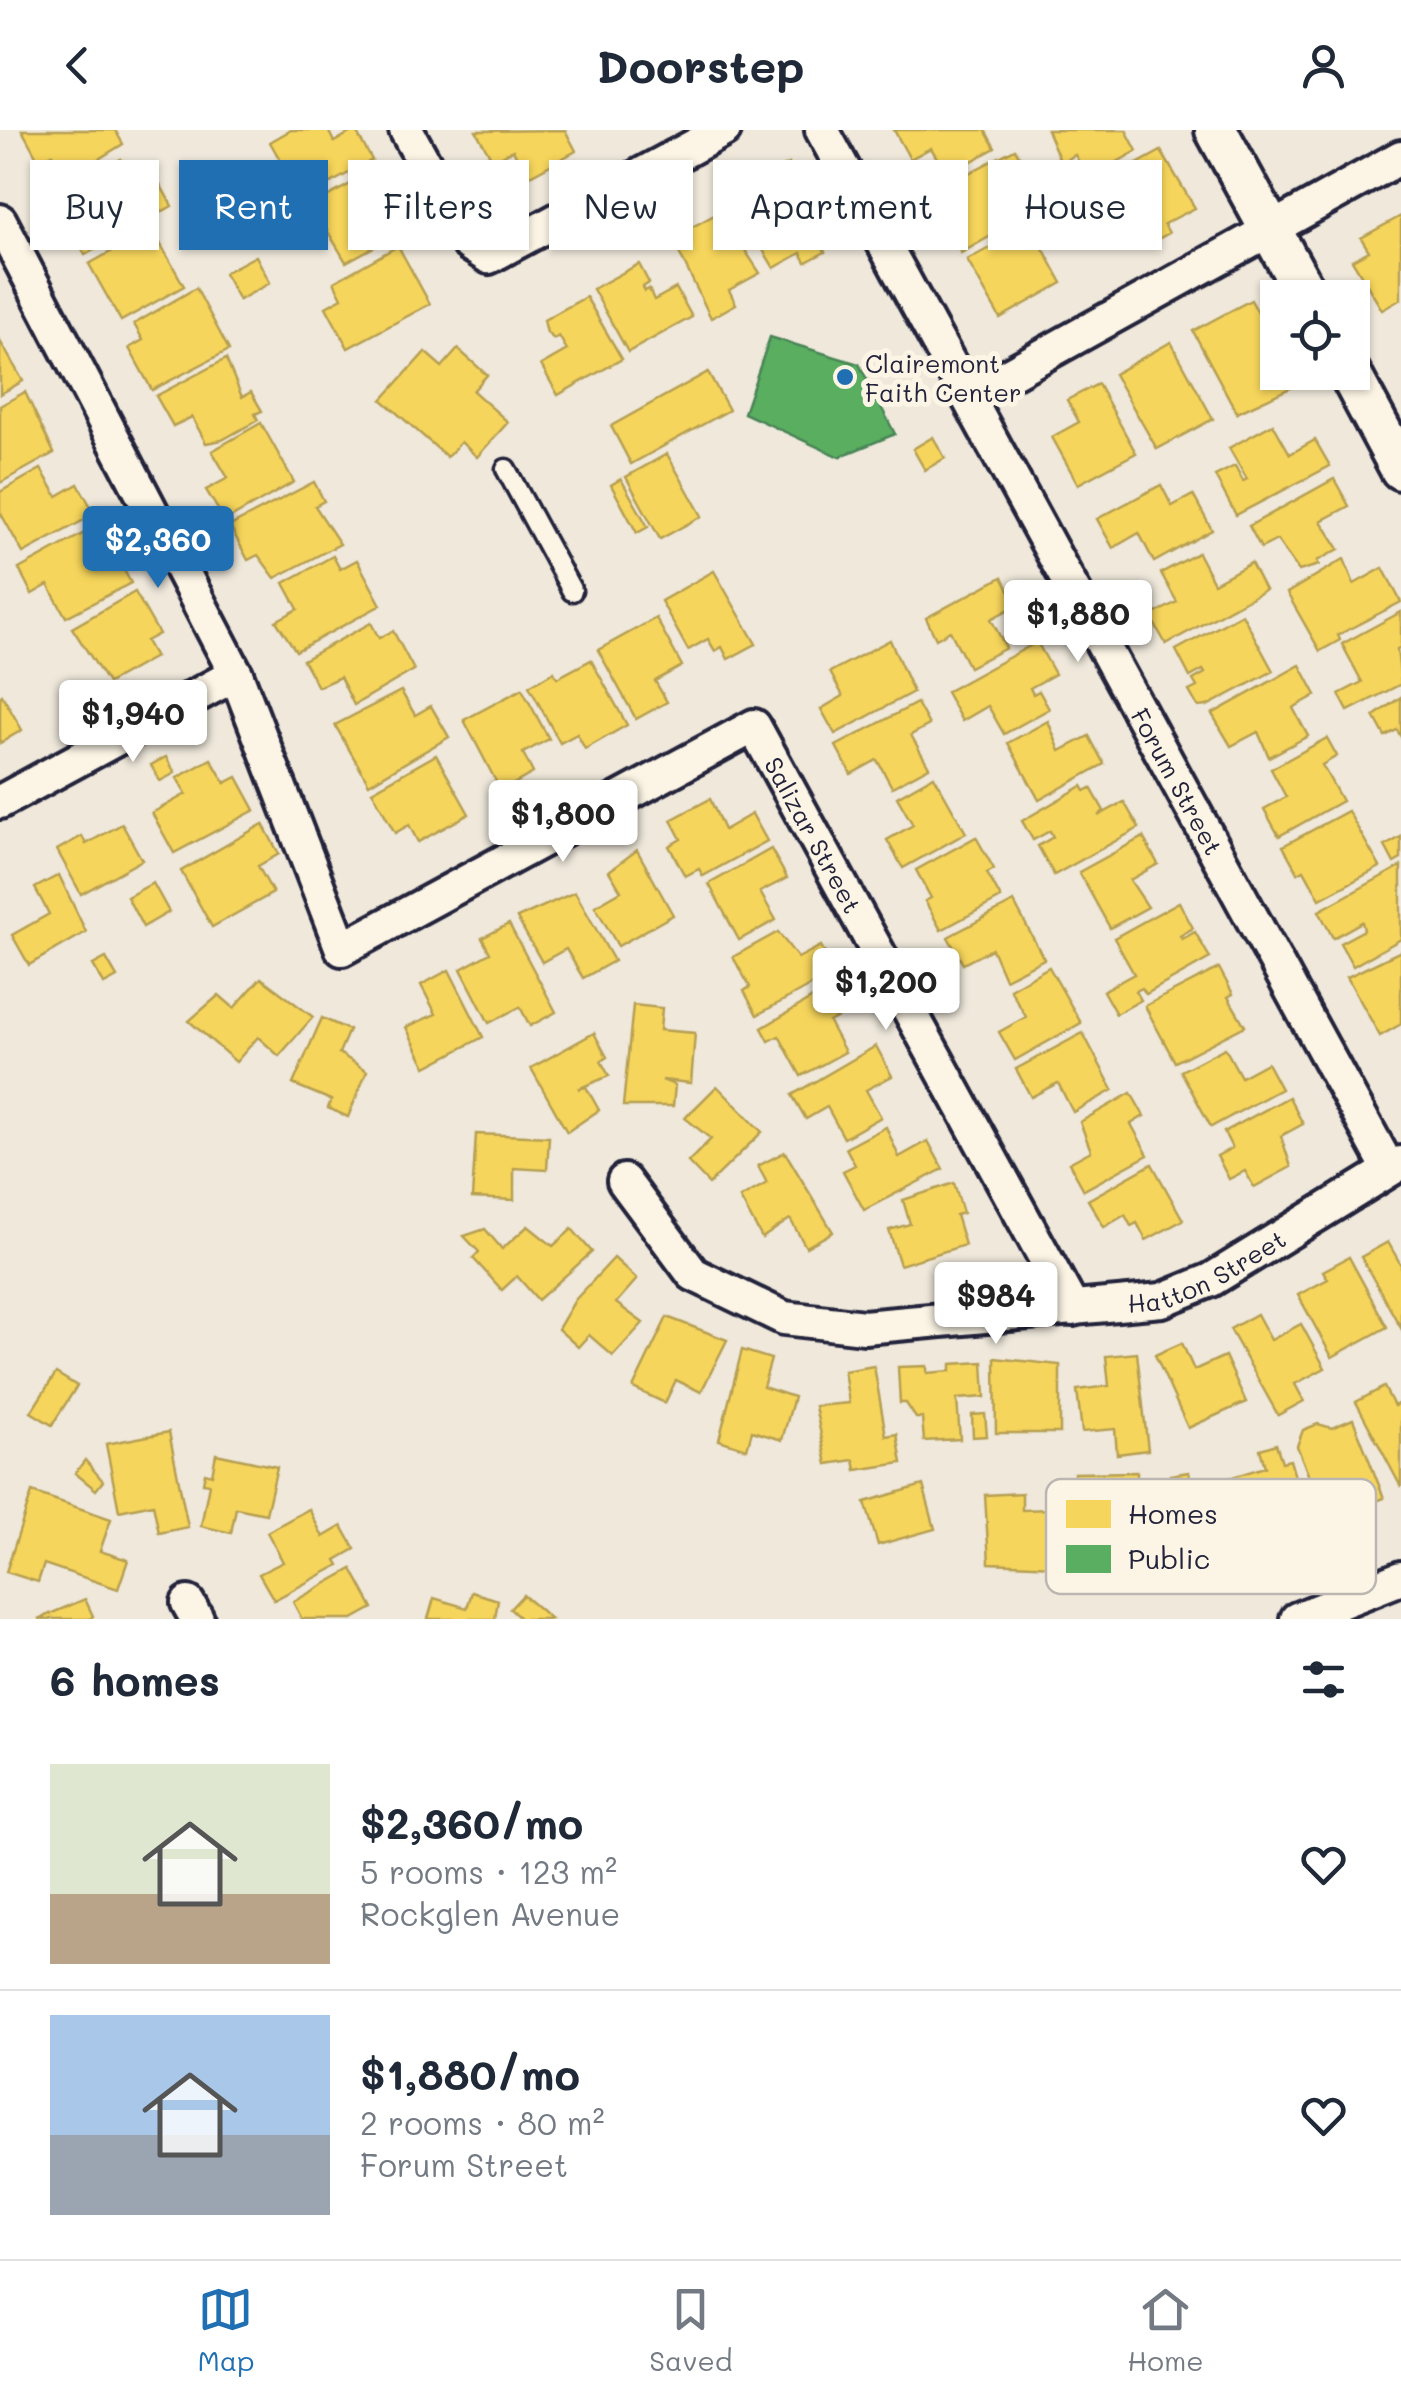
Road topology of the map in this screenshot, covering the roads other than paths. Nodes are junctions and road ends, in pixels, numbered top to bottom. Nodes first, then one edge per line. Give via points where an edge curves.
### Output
1 (406, 130) edge
2 (724, 130) edge
3 (822, 130) edge
4 (1216, 130) edge
5 (1401, 157) edge
6 (0, 221) edge
7 (1271, 229) junction
8 (1298, 280) edge
9 (1359, 390) edge
10 (968, 397) junction
11 (1401, 468) edge
12 (506, 469) dead end
13 (572, 591) dead end
14 (236, 674) junction
15 (0, 802) edge
16 (1395, 1166) edge
17 (624, 1181) dead end
18 (1073, 1309) junction
19 (1401, 1578) edge
20 (1376, 1588) edge
21 (1360, 1594) edge
22 (1297, 1619) edge

1 - 2 street via 469,244 489,256
3 - 10 street, Forum Street
4 - 7 street
5 - 7 street
6 - 14 street
7 - 8 street
7 - 10 street
9 - 11 street
10 - 16 street, Forum Street
12 - 13 lane
14 - 15 street
14 - 18 street, Salizar Street via 342,950 754,726
16 - 18 street, Hatton Street via 1211,1280 1162,1300
17 - 18 street, Hatton Street via 693,1274 784,1318 864,1327
19 - 20 street
21 - 22 street

